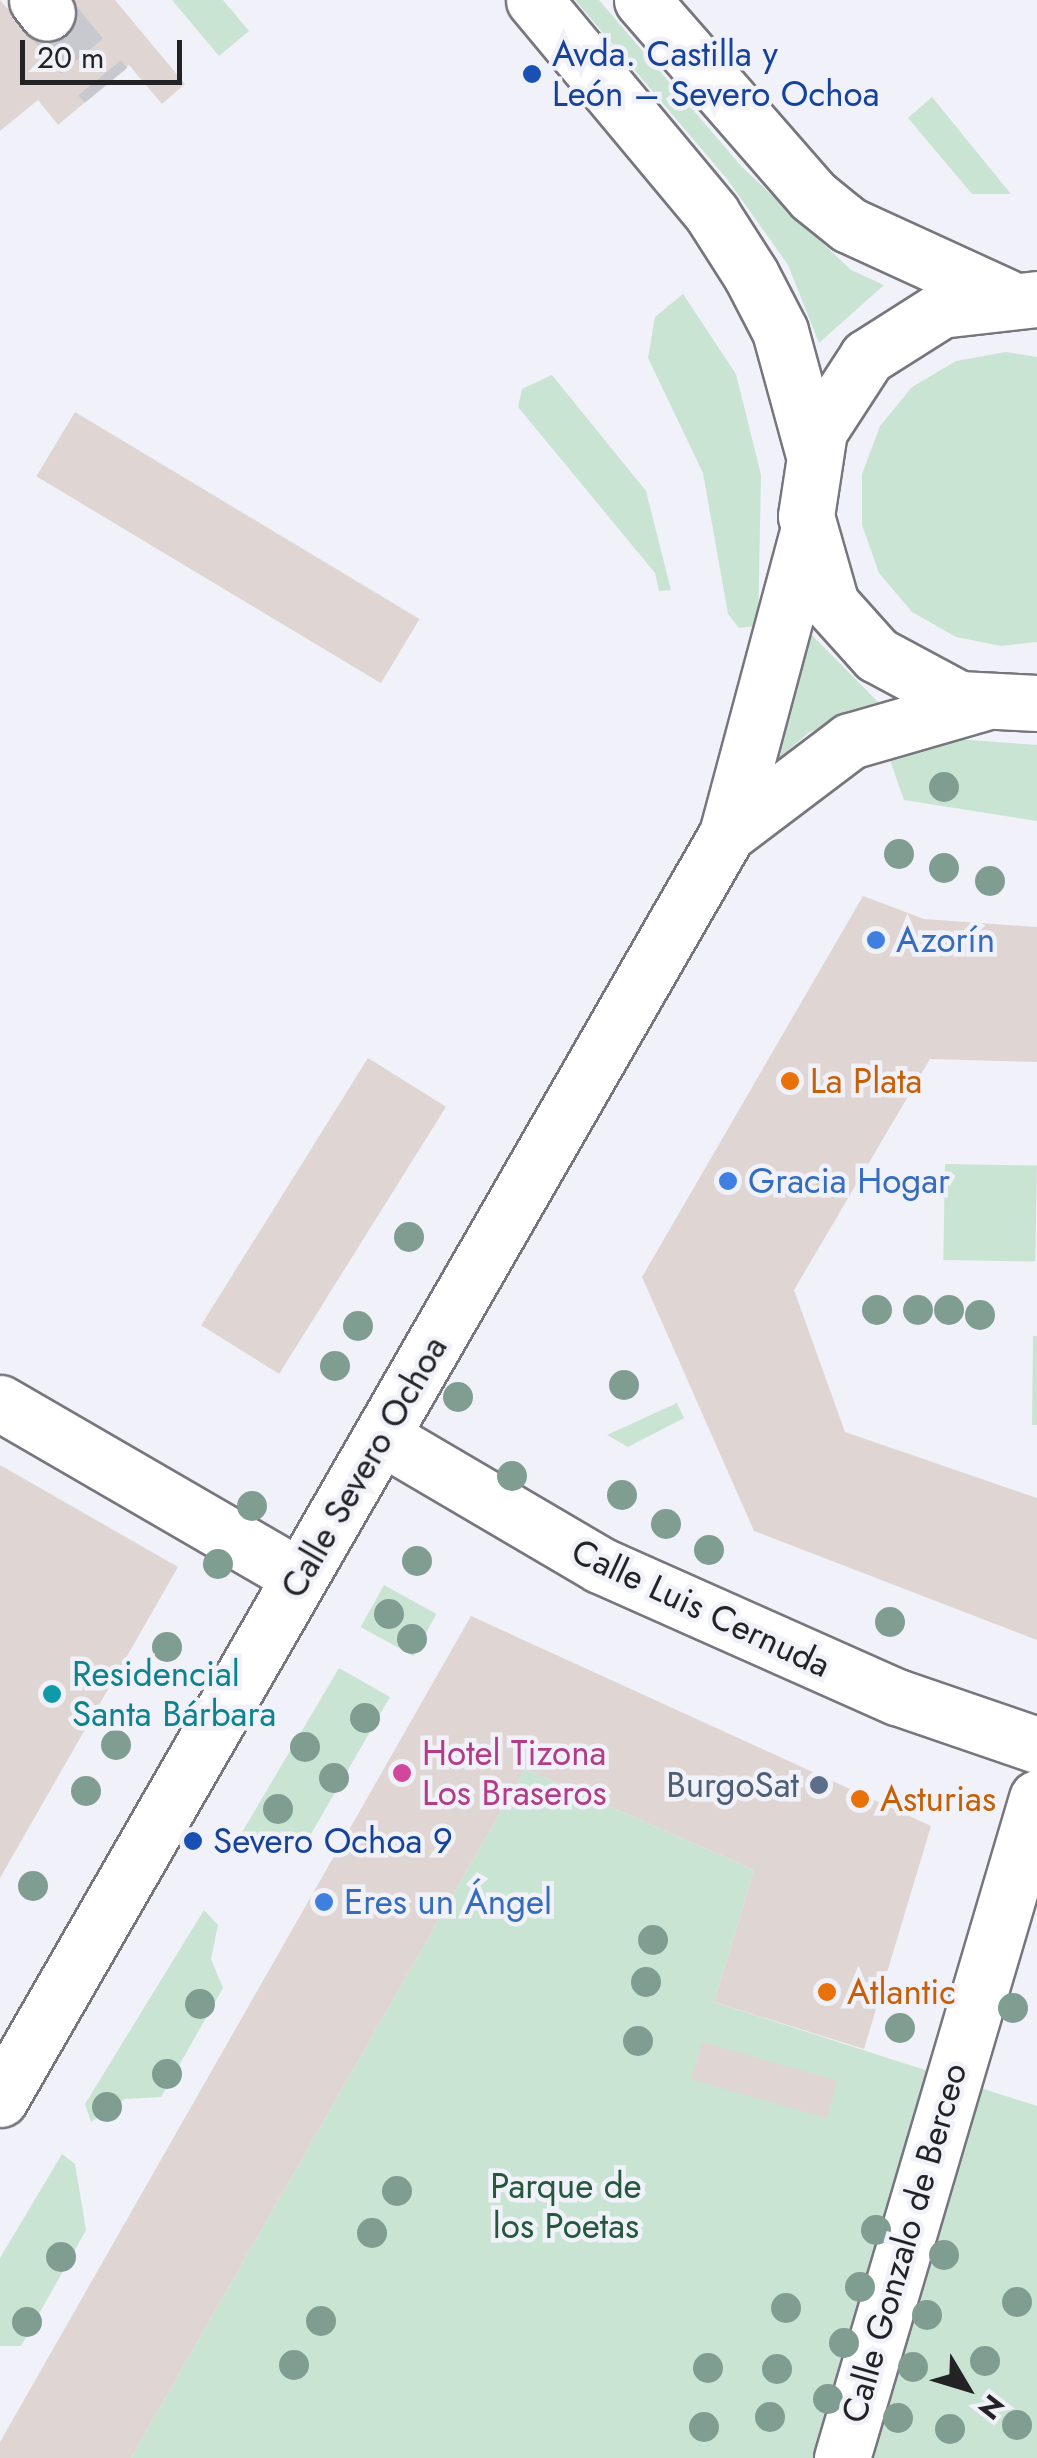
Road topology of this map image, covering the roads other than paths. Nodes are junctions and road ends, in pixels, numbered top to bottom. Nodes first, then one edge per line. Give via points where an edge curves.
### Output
1 (534, 0) edge
2 (642, 0) edge
3 (1022, 298) edge
4 (813, 452) junction
5 (807, 536) junction
6 (982, 703) junction
7 (1037, 703) edge
8 (726, 834) junction
9 (0, 1403) edge
10 (382, 1437) junction
11 (299, 1576) junction
12 (1037, 1745) edge
13 (1037, 1798) edge
14 (0, 2099) edge
15 (842, 2458) edge

1 - 4 street via 752,275 780,331
2 - 3 street via 825,206
3 - 4 street via 941,310 884,342 839,391
4 - 5 street
5 - 6 street via 830,604 859,641 915,682
5 - 8 street, Calle Severo Ochoa
6 - 7 street
6 - 8 street, Calle Severo Ochoa via 850,741
8 - 10 street, Calle Severo Ochoa
9 - 11 street
10 - 11 street, Calle Severo Ochoa
10 - 12 street, Calle Luis Cernuda via 600,1565 896,1697
11 - 14 street, Calle Severo Ochoa
13 - 15 street, Calle Gonzalo de Berceo

